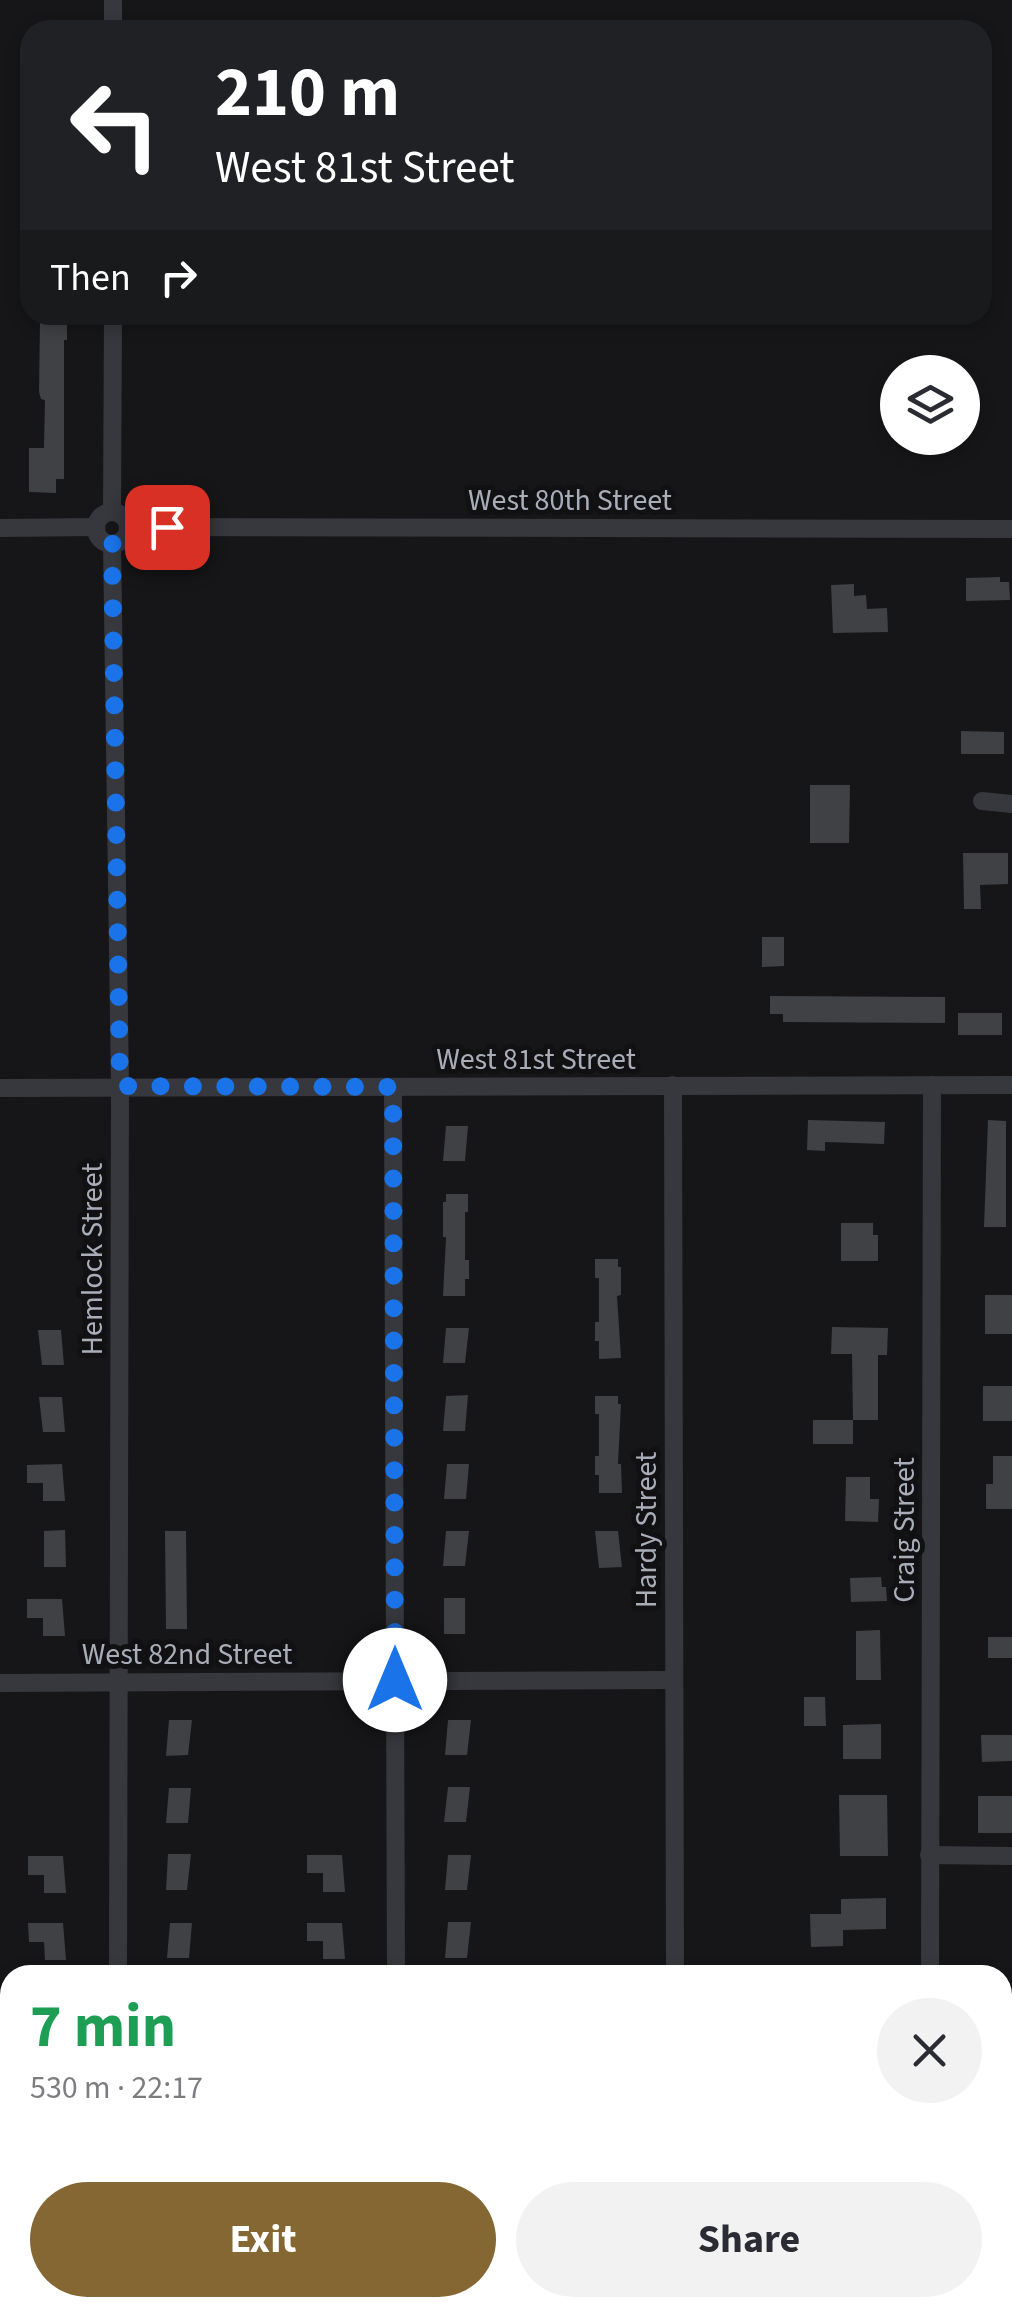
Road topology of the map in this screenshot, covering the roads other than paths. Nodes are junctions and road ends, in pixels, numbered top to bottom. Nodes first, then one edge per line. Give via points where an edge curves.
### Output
1 (113, 325) edge
2 (112, 512) junction
3 (128, 527) junction
4 (0, 528) edge
5 (96, 528) junction
6 (1012, 529) edge
7 (112, 544) junction
8 (982, 802) dead end
9 (1012, 804) edge
10 (673, 1085) junction
11 (932, 1085) junction
12 (1012, 1085) edge
13 (120, 1086) junction
14 (393, 1087) junction
15 (0, 1088) edge
16 (395, 1680) junction
17 (674, 1680) junction
18 (116, 1682) junction
19 (0, 1683) edge
20 (929, 1855) junction
21 (1012, 1856) edge
22 (118, 1965) edge
23 (396, 1965) edge
24 (675, 1965) edge
25 (930, 1965) edge

1 - 2 street
2 - 3 street
2 - 5 street
3 - 6 street, West 80th Street
3 - 7 street via 126,538
4 - 5 street
5 - 7 street
7 - 13 street, Hemlock Street
8 - 9 street
10 - 11 street, West 81st Street
10 - 14 street, West 81st Street
10 - 17 street, Hardy Street
11 - 12 street, West 81st Street
11 - 20 street, Craig Street
13 - 14 street, West 81st Street
13 - 15 street, West 81st Street
13 - 18 street, Hemlock Street
14 - 16 street
16 - 17 street, West 82nd Street
16 - 18 street, West 82nd Street
16 - 23 street
17 - 24 street, Hardy Street
18 - 19 street, West 82nd Street
18 - 22 street, Hemlock Street
20 - 21 street
20 - 25 street, Craig Street

